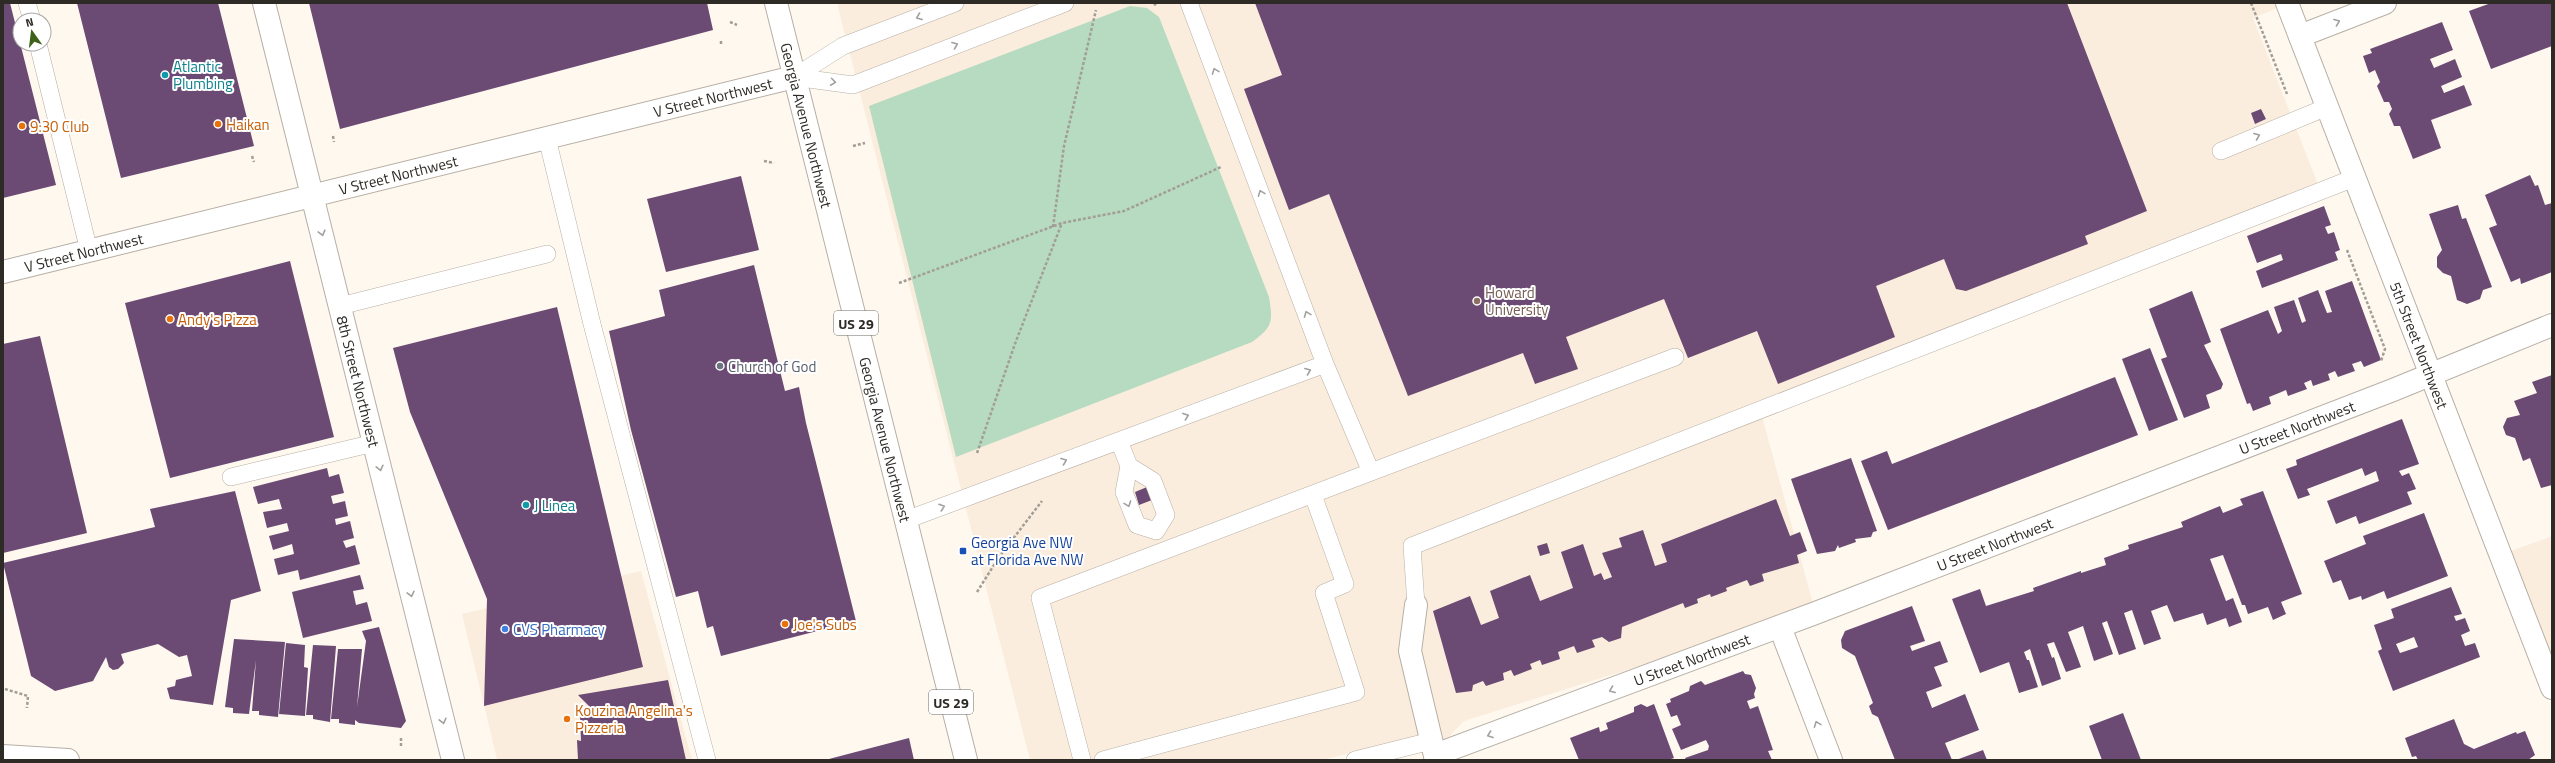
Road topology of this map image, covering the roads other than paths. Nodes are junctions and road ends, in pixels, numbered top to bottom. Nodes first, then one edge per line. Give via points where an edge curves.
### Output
1 (264, 3) edge
2 (776, 3) edge
3 (955, 3) edge
4 (1065, 3) edge
5 (1190, 3) edge
6 (2287, 3) edge
7 (2385, 3) edge
8 (2300, 36) junction
9 (40, 52) edge
10 (794, 77) junction
11 (2327, 107) junction
12 (547, 138) junction
13 (2221, 151) dead end
14 (2354, 178) junction
15 (312, 196) junction
16 (89, 251) junction
17 (547, 254) dead end
18 (3, 272) edge
19 (340, 306) junction
20 (2552, 326) edge
21 (1674, 357) dead end
22 (1326, 364) junction
23 (2431, 373) junction
24 (1119, 441) junction
25 (374, 443) junction
26 (1129, 466) junction
27 (1370, 472) junction
28 (231, 477) dead end
29 (1313, 495) junction
30 (906, 520) junction
31 (1156, 531) junction
32 (1164, 551) junction
33 (1416, 605) joint
34 (1780, 627) junction
35 (2552, 688) edge
36 (1434, 752) edge
37 (3, 756) edge
38 (68, 760) edge
39 (453, 760) edge
40 (707, 760) edge
41 (966, 760) edge
42 (1082, 760) edge
43 (1104, 760) edge
44 (1355, 760) edge
45 (1831, 760) edge

1 - 15 main road, 8th Street Northwest
2 - 10 main road, Georgia Avenue Northwest / US 29
3 -> 10 lane via 842,46
10 -> 4 lane via 853,85
22 -> 5 lane
6 - 8 main road, 5th Street Northwest
8 -> 7 main road
8 - 11 main road, 5th Street Northwest
9 - 16 lane
10 - 12 main road, V Street Northwest
10 - 30 main road, Georgia Avenue Northwest / US 29
13 -> 11 lane
11 - 14 main road, 5th Street Northwest
12 - 15 main road, V Street Northwest
12 - 40 lane via 592,324
14 - 23 main road, 5th Street Northwest
14 - 33 lane via 1412,546
15 - 16 main road, V Street Northwest
15 -> 19 main road, 8th Street Northwest
16 - 18 main road, V Street Northwest
17 - 19 lane
19 - 25 main road, 8th Street Northwest
20 - 23 main road, U Street Northwest
21 - 27 lane
24 -> 22 lane
22 - 27 lane
23 - 34 main road, U Street Northwest via 2378,396
23 - 35 main road, 5th Street Northwest
24 - 26 lane
30 -> 24 lane
25 - 28 lane
25 -> 39 main road, 8th Street Northwest
26 -> 31 lane via 1124,492 1137,525
26 - 31 lane via 1153,481 1166,514
27 - 29 lane
29 - 32 lane
29 - 43 lane via 1345,584 1324,593 1356,692
30 - 41 main road, Georgia Avenue Northwest / US 29
31 - 32 lane
32 - 42 lane via 1040,598
33 - 36 main road via 1410,651
34 -> 36 main road, U Street Northwest
45 -> 34 main road
36 - 44 lane
37 - 38 main road

